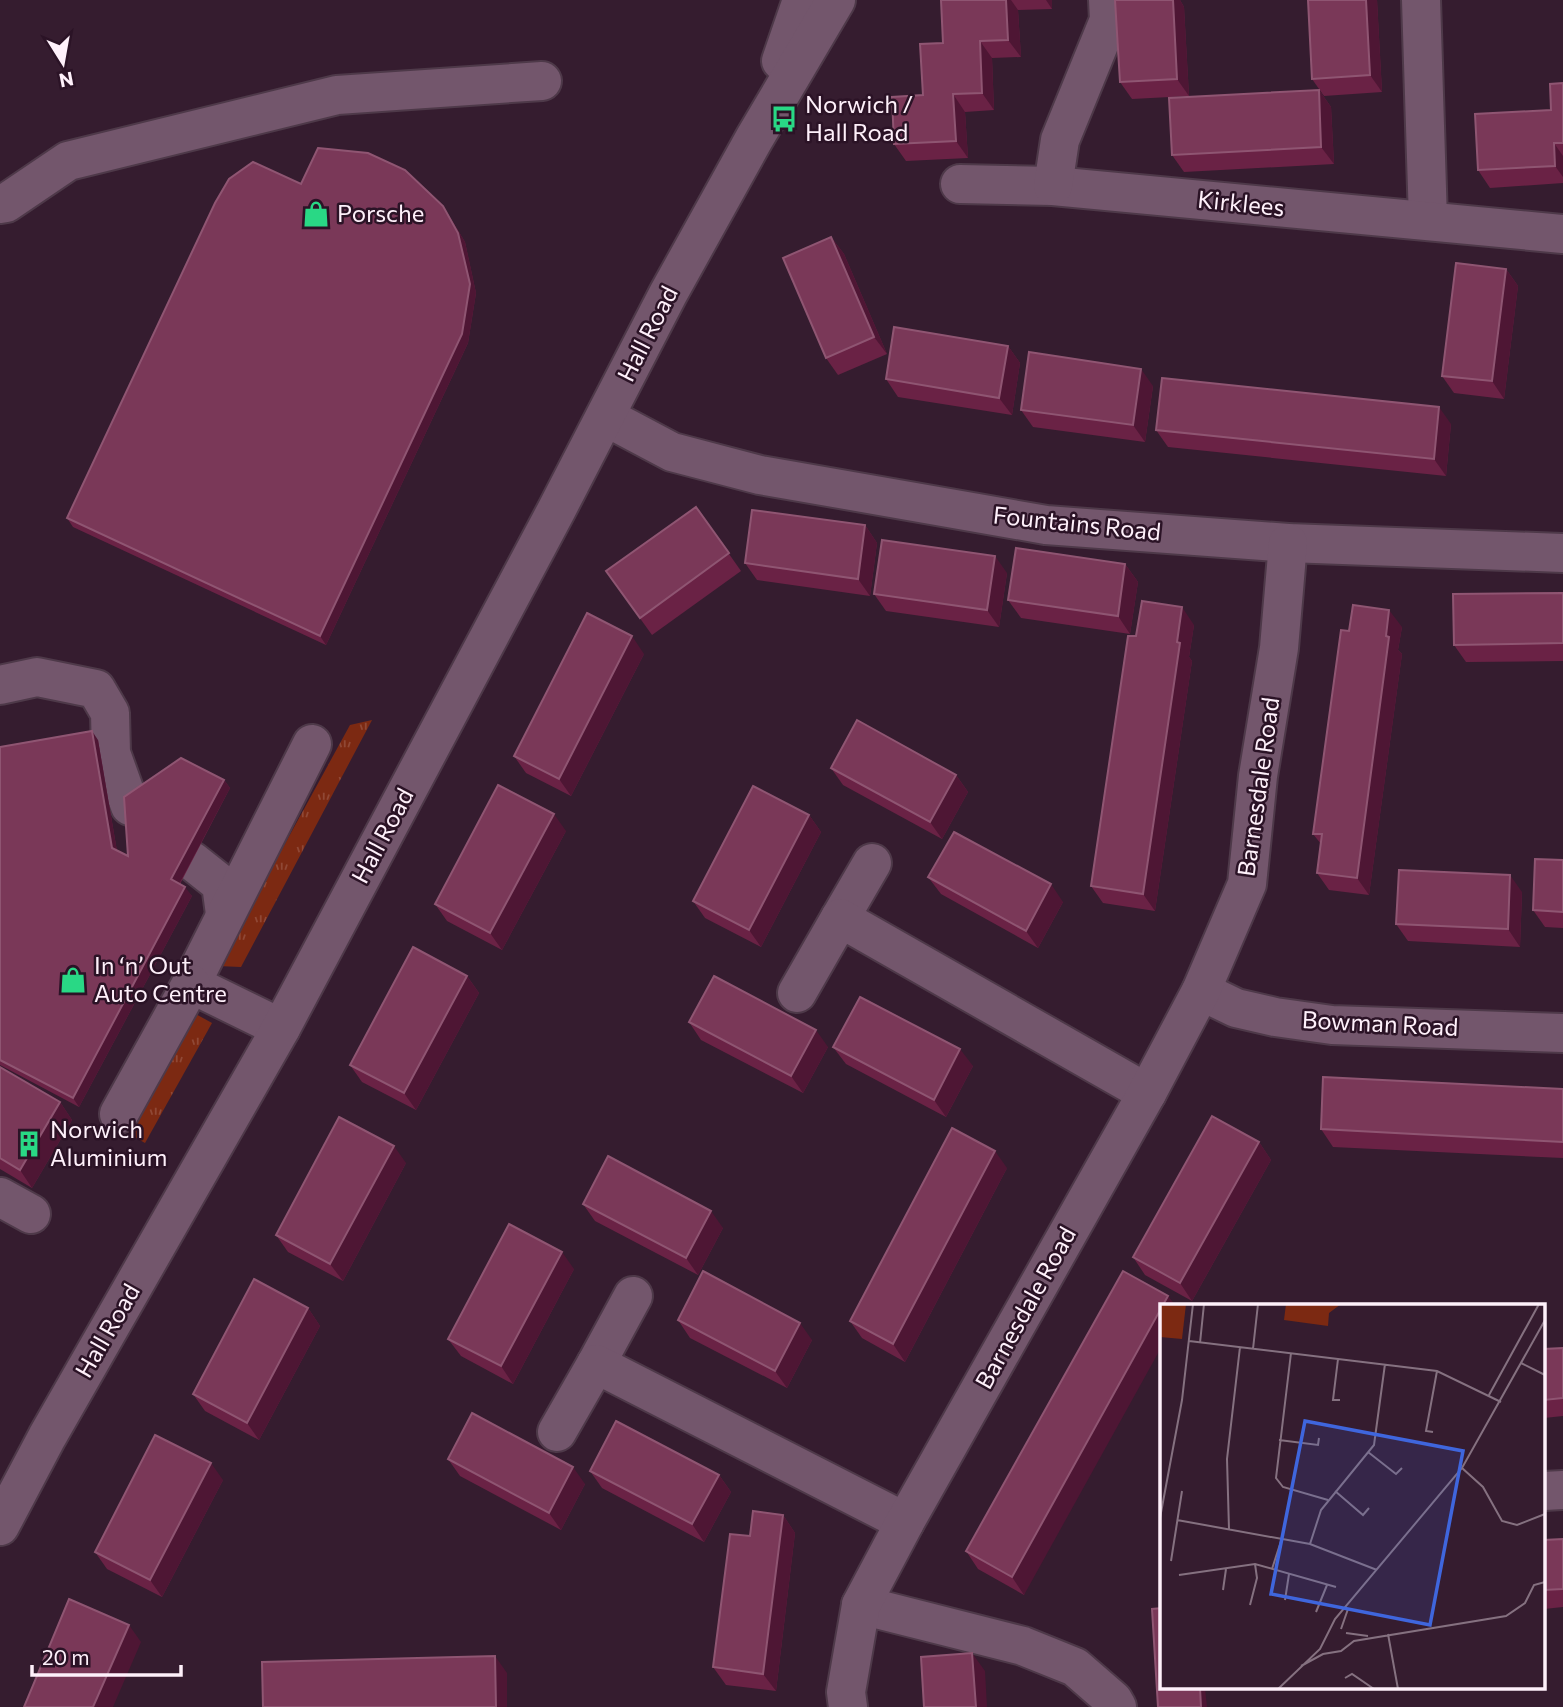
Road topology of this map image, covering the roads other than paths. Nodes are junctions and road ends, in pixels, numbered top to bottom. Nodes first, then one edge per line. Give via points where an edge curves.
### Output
1 (802, 0) edge
2 (836, 0) edge
3 (1108, 0) edge
4 (1421, 0) edge
5 (542, 82) dead end
6 (754, 139) junction
7 (960, 184) dead end
8 (1053, 186) junction
9 (0, 204) edge
10 (1428, 220) junction
11 (1563, 234) edge
12 (606, 417) junction
13 (1288, 543) junction
14 (1563, 552) edge
15 (0, 685) edge
16 (312, 744) dead end
17 (130, 806) edge
18 (192, 861) dead end
19 (872, 863) dead end
20 (225, 914) junction
21 (840, 918) junction
22 (191, 984) junction
23 (1201, 991) junction
24 (797, 993) dead end
25 (281, 1028) junction
26 (1563, 1033) edge
27 (1146, 1093) junction
28 (119, 1114) dead end
29 (633, 1296) dead end
30 (596, 1364) junction
31 (557, 1432) dead end
32 (905, 1522) junction
33 (0, 1526) edge
34 (861, 1605) junction
35 (848, 1707) edge
36 (1117, 1707) edge

1 - 6 street, Hall Road
2 - 6 street, Hall Road
3 - 8 street via 1108,20 1060,140
4 - 10 street
5 - 9 street via 337,95 68,161
6 - 12 street, Hall Road
7 - 8 street, Kirklees
8 - 10 street, Kirklees
10 - 11 street, Kirklees
12 - 13 street, Fountains Road via 671,452 760,475 1046,525
12 - 25 street, Hall Road
13 - 14 street, Fountains Road
13 - 23 street, Barnesdale Road via 1279,648 1258,776 1247,884
15 - 17 street via 37,677 96,690 110,713 111,753
16 - 20 street
18 - 20 street via 221,884
19 - 21 street
20 - 22 street
21 - 24 street
21 - 27 street
22 - 25 street
22 - 28 street
23 - 26 street, Bowman Road via 1236,1008 1332,1025
23 - 27 street, Barnesdale Road
25 - 33 street, Hall Road
27 - 32 street, Barnesdale Road
29 - 30 street
30 - 31 street
30 - 32 street
32 - 34 street, Barnesdale Road
34 - 35 street, Barnesdale Road via 846,1692
34 - 36 street via 1023,1646 1075,1667

